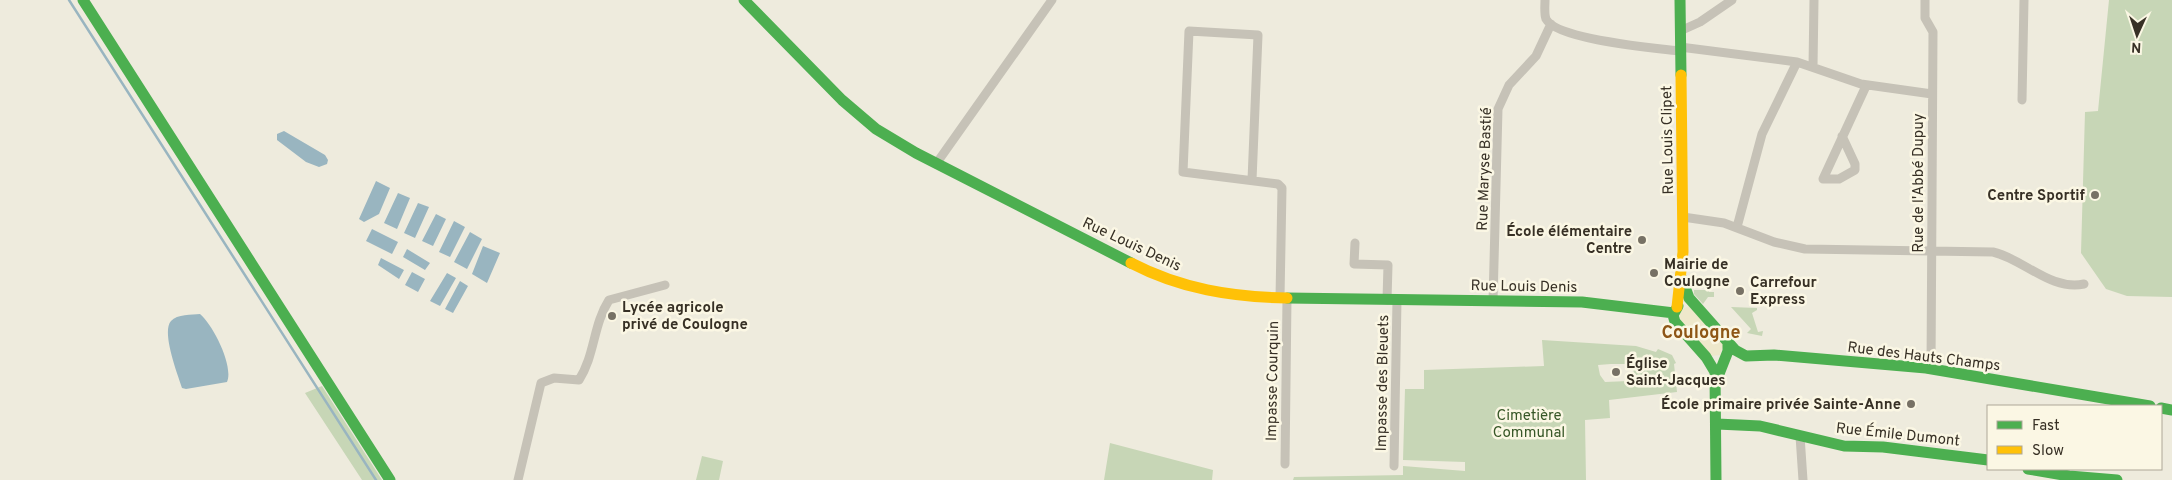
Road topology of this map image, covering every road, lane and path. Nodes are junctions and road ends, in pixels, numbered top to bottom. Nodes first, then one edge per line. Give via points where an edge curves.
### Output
1 (83, 0) edge
2 (744, 0) edge
3 (1052, 0) edge
4 (1545, 0) edge
5 (1680, 0) edge
6 (1732, 0) edge
7 (1814, 0) edge
8 (1924, 0) edge
9 (2024, 0) edge
10 (1551, 24) junction
11 (1680, 31) junction
12 (1680, 49) junction
13 (1796, 62) junction
14 (1814, 67) junction
15 (1866, 86) junction
16 (1932, 94) junction
17 (2022, 100) dead end
18 (1842, 136) junction
19 (936, 164) junction
20 (1252, 180) junction
21 (1683, 217) junction
22 (1738, 227) junction
23 (1355, 242) dead end
24 (1932, 250) junction
25 (1682, 279) junction
26 (2084, 284) dead end
27 (665, 285) dead end
28 (1284, 298) junction
29 (1392, 300) junction
30 (1492, 301) junction
31 (1694, 304) junction
32 (1675, 310) junction
33 (1728, 342) junction
34 (1726, 357) junction
35 (1708, 360) junction
36 (1931, 369) junction
37 (1716, 384) junction
38 (2144, 405) edge
39 (1716, 424) junction
40 (1800, 436) junction
41 (1987, 460) edge
42 (1285, 464) dead end
43 (1394, 466) dead end
44 (2034, 470) edge
45 (390, 480) edge
46 (518, 480) edge
47 (1716, 480) edge
48 (1803, 480) edge
49 (2116, 480) edge

1 - 45 street
2 - 19 street, Rue Louis Denis via 865,121
3 - 19 street
4 - 10 street via 1545,16
5 - 11 street, Rue Louis Clipet
6 - 11 street
7 - 14 street
8 - 16 street, Rue de l'Abbé Dupuy via 1925,18 1933,32
9 - 17 street
10 - 12 street via 1581,38
10 - 30 street, Rue Maryse Bastié via 1536,56 1510,85 1498,109
11 - 12 street, Rue Louis Clipet
12 - 13 street
12 - 21 street, Rue Louis Clipet
13 - 14 street
13 - 22 street via 1762,134
14 - 15 street
15 - 16 street
15 - 18 street
16 - 24 street, Rue de l'Abbé Dupuy
18 - 18 street via 1855,170 1839,179 1822,179
19 - 28 street, Rue Louis Denis via 1158,276 1220,294
20 - 20 street via 1183,172 1189,31 1258,35
20 - 28 street, Impasse Courquin via 1278,184 1282,188
21 - 22 street
21 - 25 street, Rue Louis Clipet
22 - 24 street via 1805,249
23 - 29 street, Impasse des Bleuets via 1354,264 1388,265
24 - 26 street via 2001,254 2059,283
24 - 36 street, Rue de l'Abbé Dupuy
25 - 31 street, Rue Louis Clipet via 1685,292
25 - 32 street, Rue Louis Clipet
27 - 46 street via 609,300 596,327 587,367 579,380 554,378 541,383
28 - 29 street, Rue Louis Denis
28 - 42 street, Impasse Courquin
29 - 30 street, Rue Louis Denis
29 - 43 street, Impasse des Bleuets
30 - 32 street, Rue Louis Denis via 1582,302
31 - 32 street, Rue Louis Denis via 1685,302
31 - 33 street, Rue des Hauts Champs
32 - 35 street via 1675,323
33 - 34 street
33 - 36 street, Rue des Hauts Champs via 1738,352 1750,357 1774,356
34 - 35 street
34 - 37 street
35 - 37 street via 1714,370
36 - 38 street, Rue des Hauts Champs
37 - 39 street
39 - 40 street, Rue Émile Dumont via 1760,426
39 - 47 street
40 - 41 street, Rue Émile Dumont via 1844,446
40 - 48 street
44 - 49 street

